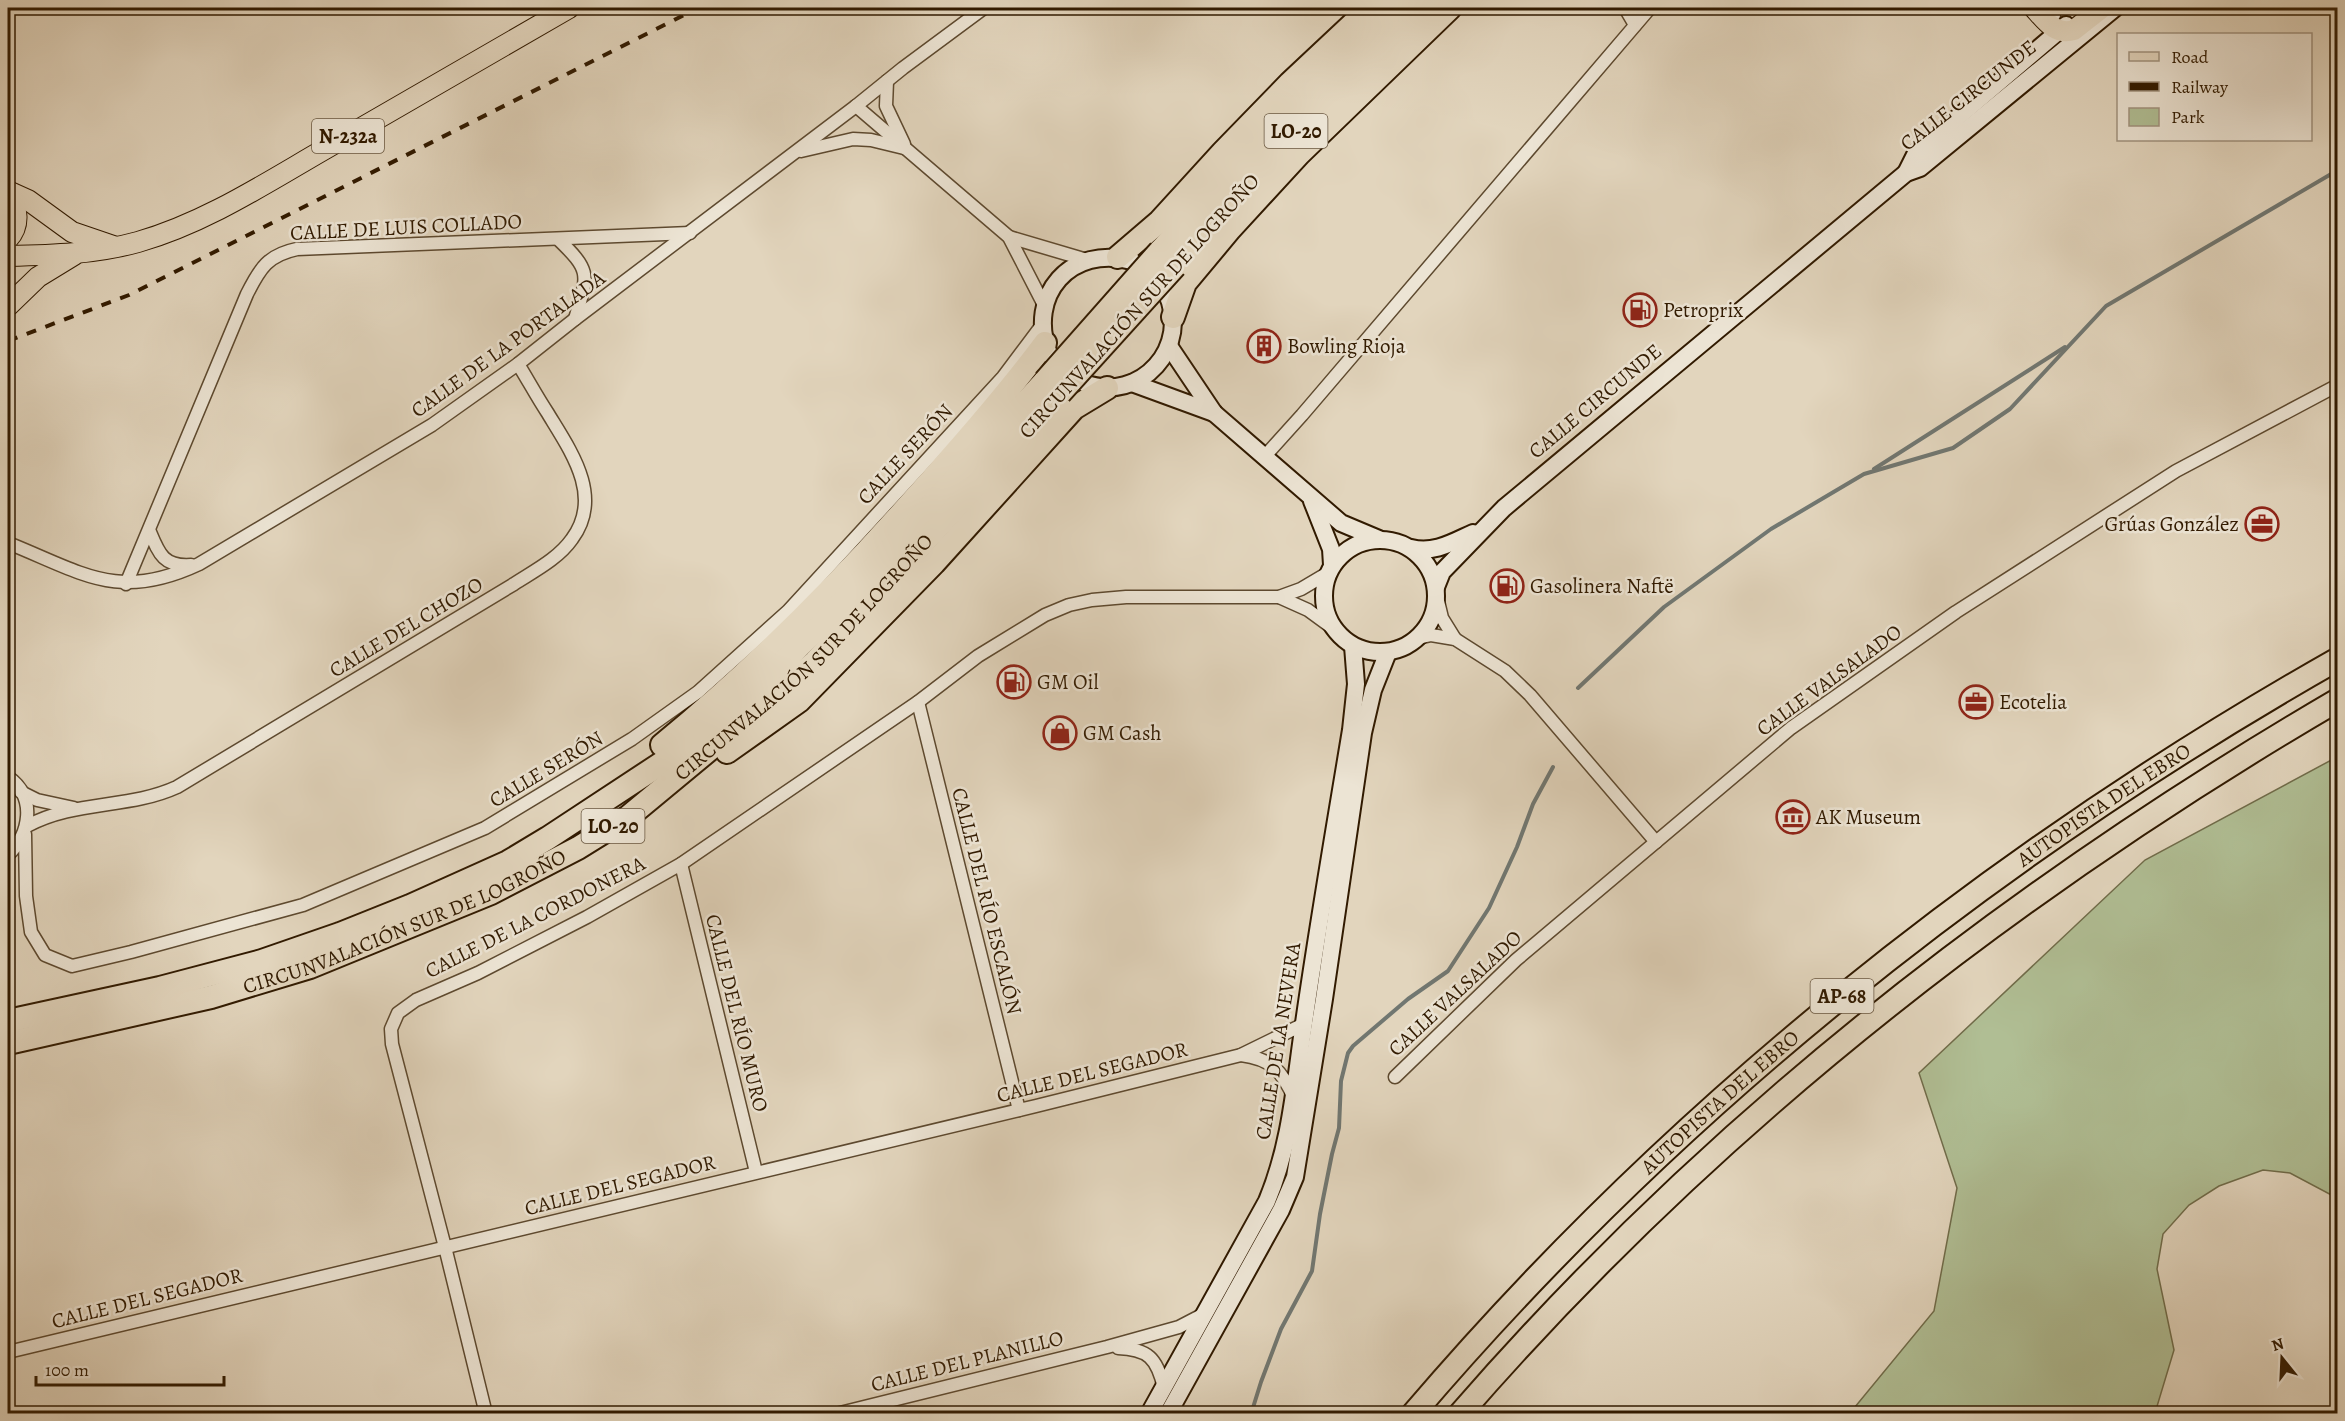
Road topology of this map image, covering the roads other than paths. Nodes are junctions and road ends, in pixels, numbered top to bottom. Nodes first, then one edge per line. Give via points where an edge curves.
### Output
1 (569, 8) edge
2 (984, 8) edge
3 (1370, 8) edge
4 (1399, 8) edge
5 (1429, 8) edge
6 (1450, 8) edge
7 (1625, 8) edge
8 (1650, 8) edge
9 (2088, 8) edge
10 (2102, 8) edge
11 (2115, 8) edge
12 (2054, 21) edge
13 (1635, 26) junction
14 (887, 81) junction
15 (2004, 99) junction
16 (856, 106) junction
17 (905, 148) junction
18 (796, 153) junction
19 (1906, 173) junction
20 (9, 191) edge
21 (691, 233) junction
22 (1009, 237) junction
23 (8, 239) edge
24 (558, 239) junction
25 (118, 247) junction
26 (77, 253) junction
27 (8, 256) edge
28 (1125, 259) joint
29 (1167, 259) junction
30 (1087, 260) junction
31 (1166, 292) dead end
32 (1044, 305) junction
33 (8, 306) edge
34 (1173, 317) junction
35 (575, 319) junction
36 (1046, 341) junction
37 (1169, 346) junction
38 (518, 364) junction
39 (1084, 383) dead end
40 (1132, 383) junction
41 (2337, 385) edge
42 (1052, 387) junction
43 (1107, 388) junction
44 (1214, 413) junction
45 (1265, 456) junction
46 (1309, 495) junction
47 (1482, 528) junction
48 (150, 532) junction
49 (1380, 539) junction
50 (8, 543) edge
51 (1411, 548) junction
52 (199, 564) junction
53 (1330, 569) junction
54 (126, 584) junction
55 (1436, 592) junction
56 (1279, 597) junction
57 (1334, 629) junction
58 (1418, 638) junction
59 (1455, 639) junction
60 (1353, 646) junction
61 (1388, 652) junction
62 (2337, 658) edge
63 (2337, 700) edge
64 (918, 702) junction
65 (8, 777) edge
66 (21, 792) junction
67 (75, 808) junction
68 (628, 817) junction
69 (26, 830) junction
70 (548, 838) junction
71 (1656, 842) junction
72 (8, 855) edge
73 (681, 864) junction
74 (1304, 1023) junction
75 (17, 1030) edge
76 (1241, 1055) junction
77 (1395, 1077) dead end
78 (1295, 1100) junction
79 (1019, 1110) junction
80 (756, 1172) junction
81 (445, 1247) junction
82 (1204, 1314) junction
83 (1107, 1347) junction
84 (8, 1352) edge
85 (1164, 1388) junction
86 (486, 1413) edge
87 (836, 1413) edge
88 (1149, 1413) edge
89 (1168, 1413) edge
90 (1413, 1413) edge
91 (1460, 1413) edge

1 - 25 main road, N-232a via 225,206 157,236
2 - 14 street, CALLE DE LA PORTALADA
3 - 28 highway via 1290,83
4 - 29 highway, CIRCUNVALACIÓN SUR DE LOGROÑO / LO-20 via 1298,102
5 - 29 highway, CIRCUNVALACIÓN SUR DE LOGROÑO / LO-20 via 1340,87
6 - 34 highway via 1299,154 1230,229 1185,283
7 - 13 street
8 - 13 street
9 - 12 main road, CALLE CIRCUNDE
10 - 12 main road via 2074,30
11 - 15 main road, CALLE CIRCUNDE
12 - 15 main road via 2056,44 2018,77
12 - 19 main road, CALLE CIRCUNDE via 1916,153
13 - 45 street
14 - 16 street, CALLE DE LA PORTALADA
14 - 17 street via 886,106
15 - 19 main road, CALLE CIRCUNDE via 1920,168
16 - 17 street
16 - 18 street, CALLE DE LA PORTALADA
17 - 18 street via 853,139
17 - 22 street
18 - 21 street, CALLE DE LA PORTALADA
19 - 47 main road, CALLE CIRCUNDE
20 - 23 main road via 17,219
20 - 25 main road via 72,232
21 - 24 street, CALLE DE LUIS COLLADO
21 - 35 street, CALLE DE LA PORTALADA
22 - 30 street
22 - 32 street
24 - 35 street via 580,260 586,274
24 - 48 street, CALLE DE LUIS COLLADO via 297,249 266,262 248,294
25 - 26 main road, N-232a
26 - 27 main road, N-232a
26 - 33 main road via 38,277
28 - 30 main road via 1107,256
29 - 42 highway, CIRCUNVALACIÓN SUR DE LOGROÑO / LO-20, bridge
30 - 32 main road via 1068,270 1053,286
31 - 34 main road
32 - 36 main road
34 - 37 main road
35 - 38 street, CALLE DE LA PORTALADA
36 - 69 street, CALLE SERÓN via 1003,377 780,618 698,692 632,739 485,828 303,905 72,966 45,956 31,932 26,896
36 - 70 highway via 932,480 772,648 710,706
37 - 40 main road via 1154,368
37 - 44 main road
38 - 52 street, CALLE DE LA PORTALADA via 432,425
38 - 67 street, CALLE DEL CHOZO via 581,472 584,514 574,538 564,549 514,584 177,787 151,797
39 - 43 main road
40 - 43 main road
40 - 44 main road
41 - 71 street, CALLE VALSALADO via 2176,471 1956,612 1791,728
42 - 68 highway, CIRCUNVALACIÓN SUR DE LOGROÑO / LO-20 via 814,662
42 - 70 highway, CIRCUNVALACIÓN SUR DE LOGROÑO / LO-20 via 741,703 665,761
43 - 68 highway via 1074,408 934,563 799,701
44 - 45 main road
45 - 46 main road
46 - 49 main road via 1341,523
46 - 53 main road via 1327,539
47 - 51 main road, CALLE CIRCUNDE via 1442,547 1422,551
47 - 55 main road, CALLE CIRCUNDE via 1442,572
48 - 52 street via 157,550 167,561 178,566
48 - 54 street, CALLE DE LUIS COLLADO
49 - 51 main road
49 - 53 main road via 1348,548
50 - 54 street, CALLE DE LA PORTALADA via 94,578
51 - 55 main road via 1431,572
52 - 54 street, CALLE DE LA PORTALADA via 160,580
53 - 56 street, CALLE DE LA CORDONERA via 1301,589
53 - 57 main road via 1323,600
55 - 58 main road via 1434,612
55 - 59 street via 1442,618
56 - 57 street, CALLE DE LA CORDONERA via 1308,610
56 - 64 street, CALLE DE LA CORDONERA via 1126,597 1069,605 1021,628
57 - 60 main road
58 - 59 street via 1431,635
58 - 61 main road
59 - 71 street via 1505,671 1530,695
60 - 61 main road via 1370,652
60 - 74 main road, CALLE DE LA NEVERA via 1356,684 1351,730
61 - 89 main road, CALLE DE LA NEVERA via 1373,690 1363,733 1295,1177 1281,1210
62 - 90 highway, AUTOPISTA DEL EBRO / AP-68 via 2072,825 1971,896 1840,998 1722,1099 1601,1212 1508,1307
63 - 91 highway, AUTOPISTA DEL EBRO / AP-68 via 2126,831 1873,1017 1738,1132 1647,1217 1551,1313
64 - 73 street, CALLE DE LA CORDONERA
64 - 79 street, CALLE DEL RÍO ESCALÓN
65 - 66 street
66 - 67 street, CALLE DEL CHOZO via 37,800
66 - 69 street, CALLE SERÓN via 27,808
67 - 69 street, CALLE DEL CHOZO via 43,818
68 - 75 highway, CIRCUNVALACIÓN SUR DE LOGROÑO / LO-20 via 558,859 491,892 310,967 211,997
69 - 72 street
70 - 75 highway, CIRCUNVALACIÓN SUR DE LOGROÑO / LO-20 via 508,862 340,934 262,962
71 - 77 street, CALLE VALSALADO via 1516,960
73 - 80 street, CALLE DEL RÍO MURO
73 - 81 street, CALLE DE LA CORDONERA via 478,973 416,1000 398,1014 391,1029 392,1044
74 - 76 street, CALLE DEL SEGADOR
74 - 78 main road, CALLE DE LA NEVERA
76 - 78 street via 1276,1068
76 - 79 street, CALLE DEL SEGADOR
78 - 82 main road, CALLE DE LA NEVERA via 1278,1175 1267,1201
79 - 80 street, CALLE DEL SEGADOR
80 - 81 street, CALLE DEL SEGADOR
81 - 84 street, CALLE DEL SEGADOR
81 - 86 street, CALLE DE LA CORDONERA
82 - 83 street, CALLE DEL PLANILLO via 1179,1327
82 - 85 main road, CALLE DE LA NEVERA
83 - 85 street, CALLE DEL PLANILLO via 1145,1353 1156,1363
83 - 87 street, CALLE DEL PLANILLO
85 - 88 main road, CALLE DE LA NEVERA

